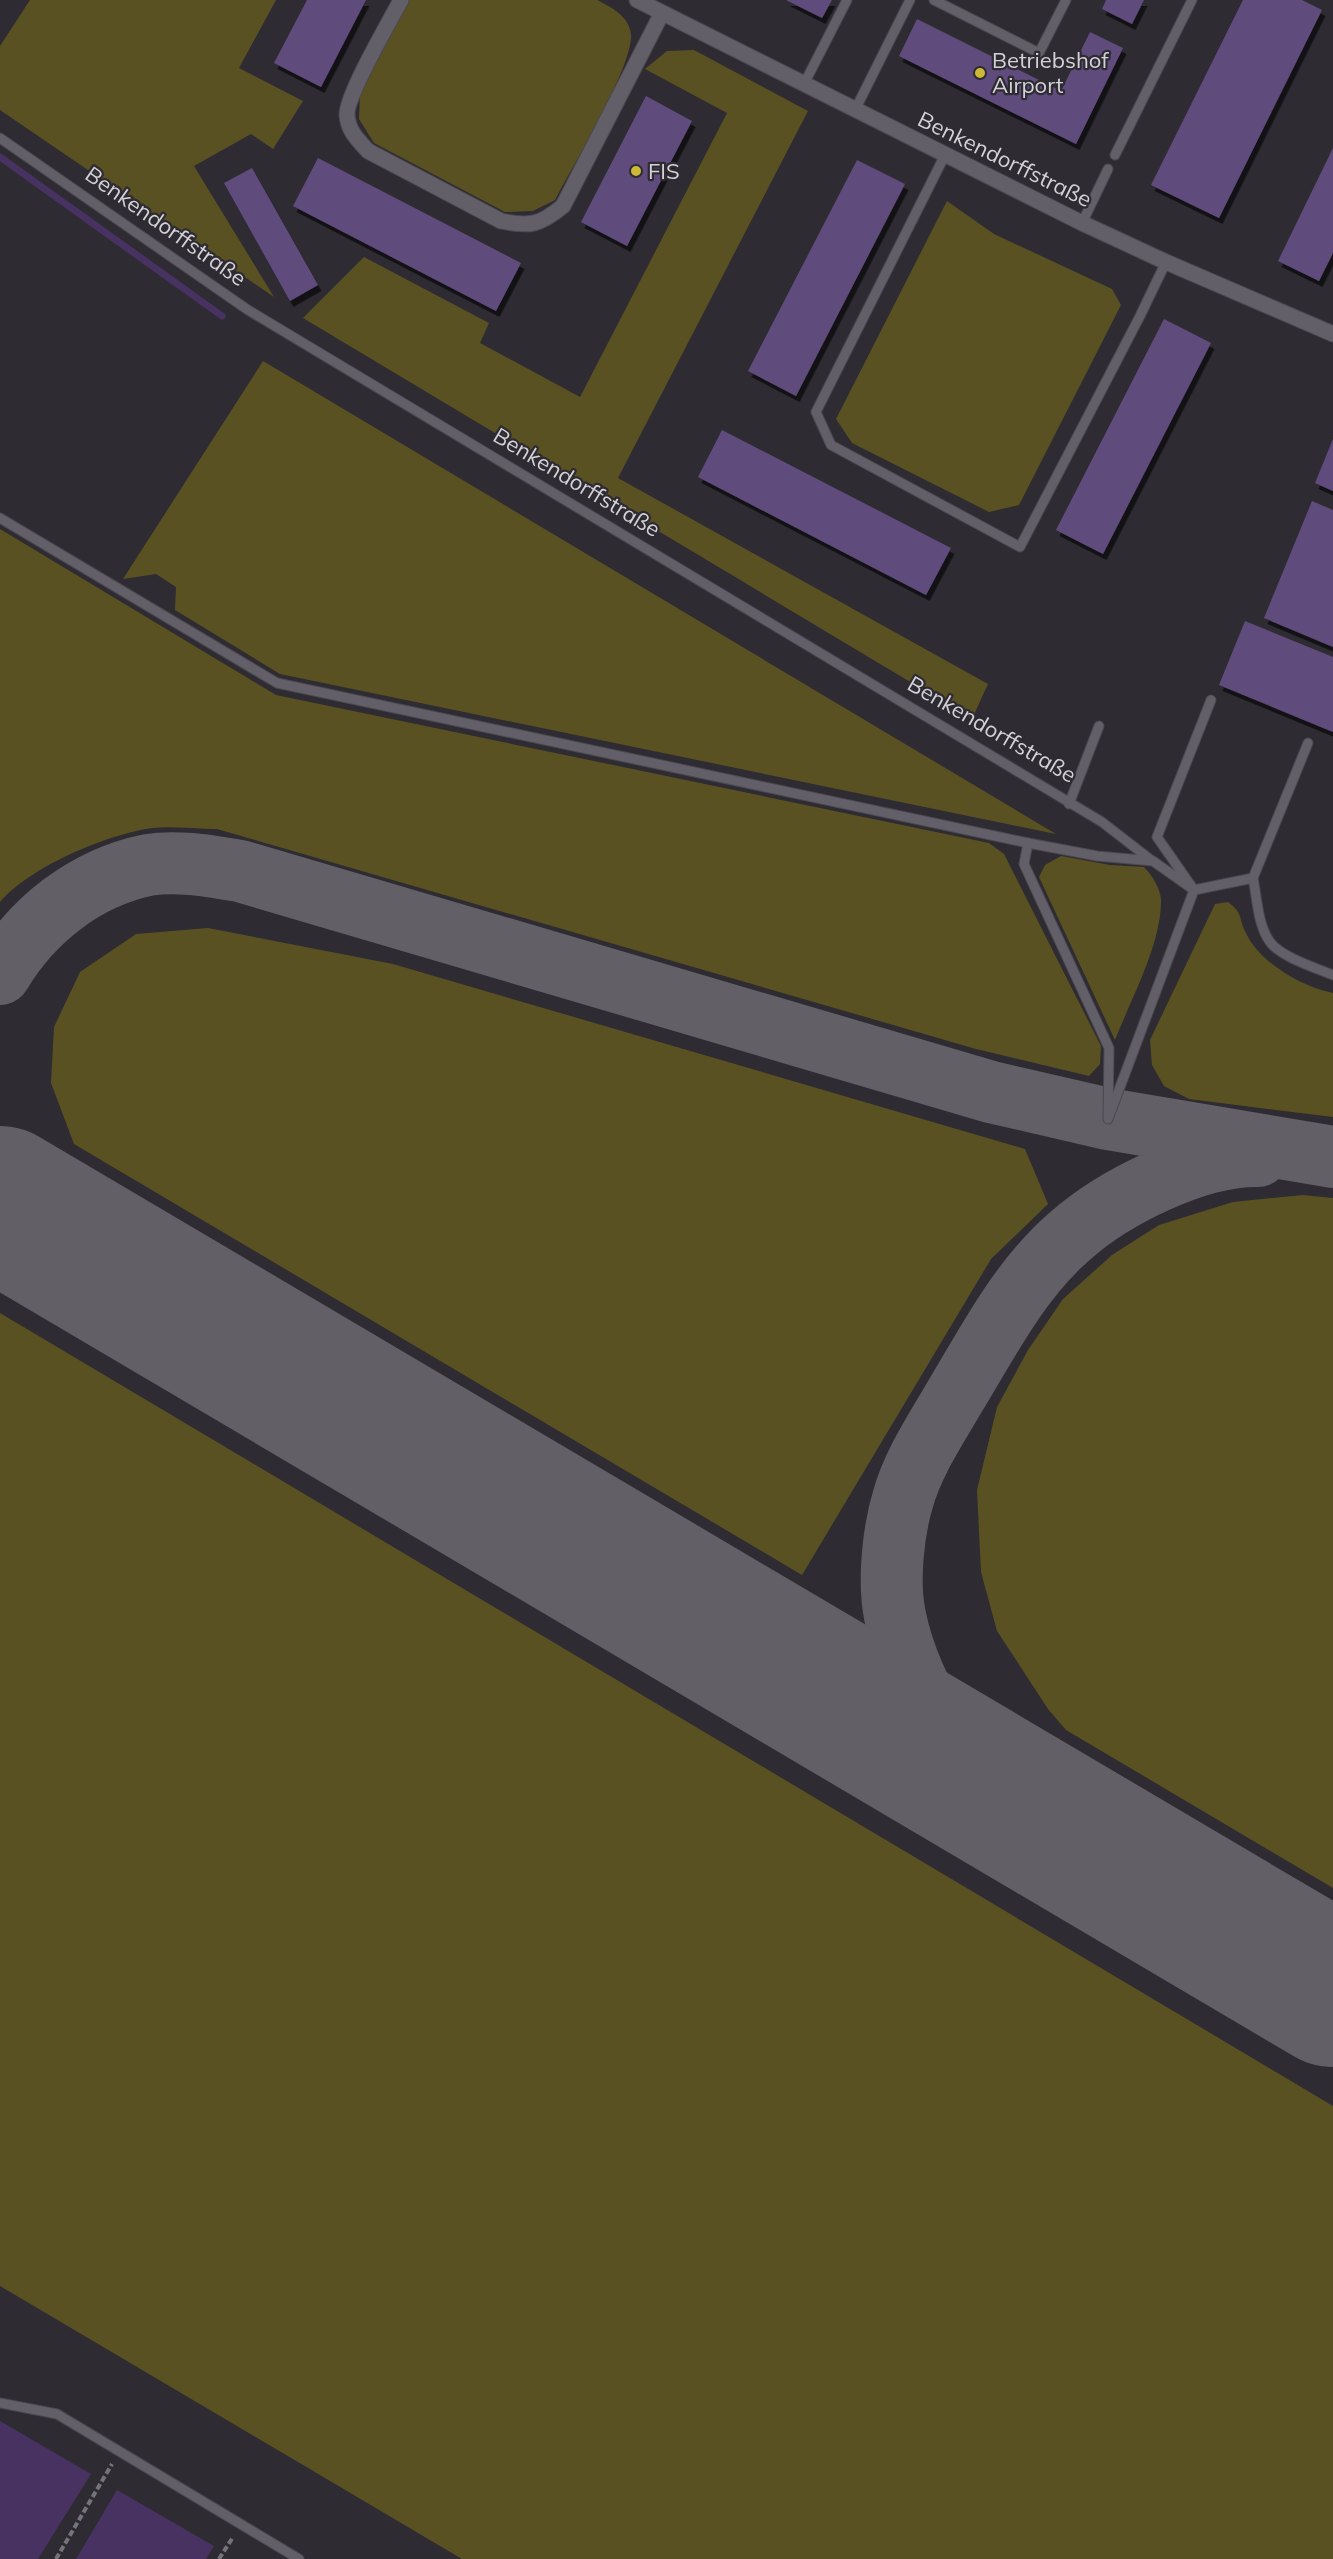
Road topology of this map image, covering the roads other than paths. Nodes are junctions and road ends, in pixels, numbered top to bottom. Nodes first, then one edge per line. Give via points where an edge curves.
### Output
1 (401, 0) edge
2 (637, 0) edge
3 (847, 0) edge
4 (910, 0) edge
5 (934, 0) edge
6 (1066, 0) edge
7 (1192, 0) edge
8 (662, 13) junction
9 (804, 84) junction
10 (855, 110) junction
11 (0, 138) edge
12 (945, 155) junction
13 (1115, 155) dead end
14 (1108, 169) dead end
15 (1082, 223) junction
16 (1166, 262) junction
17 (1333, 334) edge
18 (0, 518) edge
19 (1211, 700) dead end
20 (1100, 726) dead end
21 (1308, 743) dead end
22 (1069, 804) junction
23 (1028, 843) junction
24 (1153, 861) junction
25 (1253, 878) junction
26 (1194, 890) junction
27 (1333, 975) edge
28 (0, 2403) edge
29 (299, 2559) edge

1 - 8 street via 353,93 347,113 352,133 368,151 501,221 524,226 547,219 563,206
2 - 8 street, Benkendorffstraße
3 - 9 lane
4 - 10 lane
5 - 6 lane via 1040,53
7 - 13 lane
8 - 9 street, Benkendorffstraße
9 - 10 street, Benkendorffstraße
10 - 12 street, Benkendorffstraße
11 - 22 lane, Benkendorffstraße via 248,310
12 - 15 street, Benkendorffstraße
12 - 16 lane via 816,412 831,445 1020,547
14 - 15 lane
15 - 16 street, Benkendorffstraße
16 - 17 street, Benkendorffstraße
18 - 23 lane via 277,683
19 - 26 lane via 1157,837
20 - 22 lane, Benkendorffstraße
21 - 25 lane
22 - 24 lane via 1102,822
23 - 24 lane via 1097,856
23 - 26 lane via 1024,864 1109,1048 1108,1119
24 - 26 lane
25 - 26 lane
25 - 27 lane via 1270,943
28 - 29 lane via 57,2414

